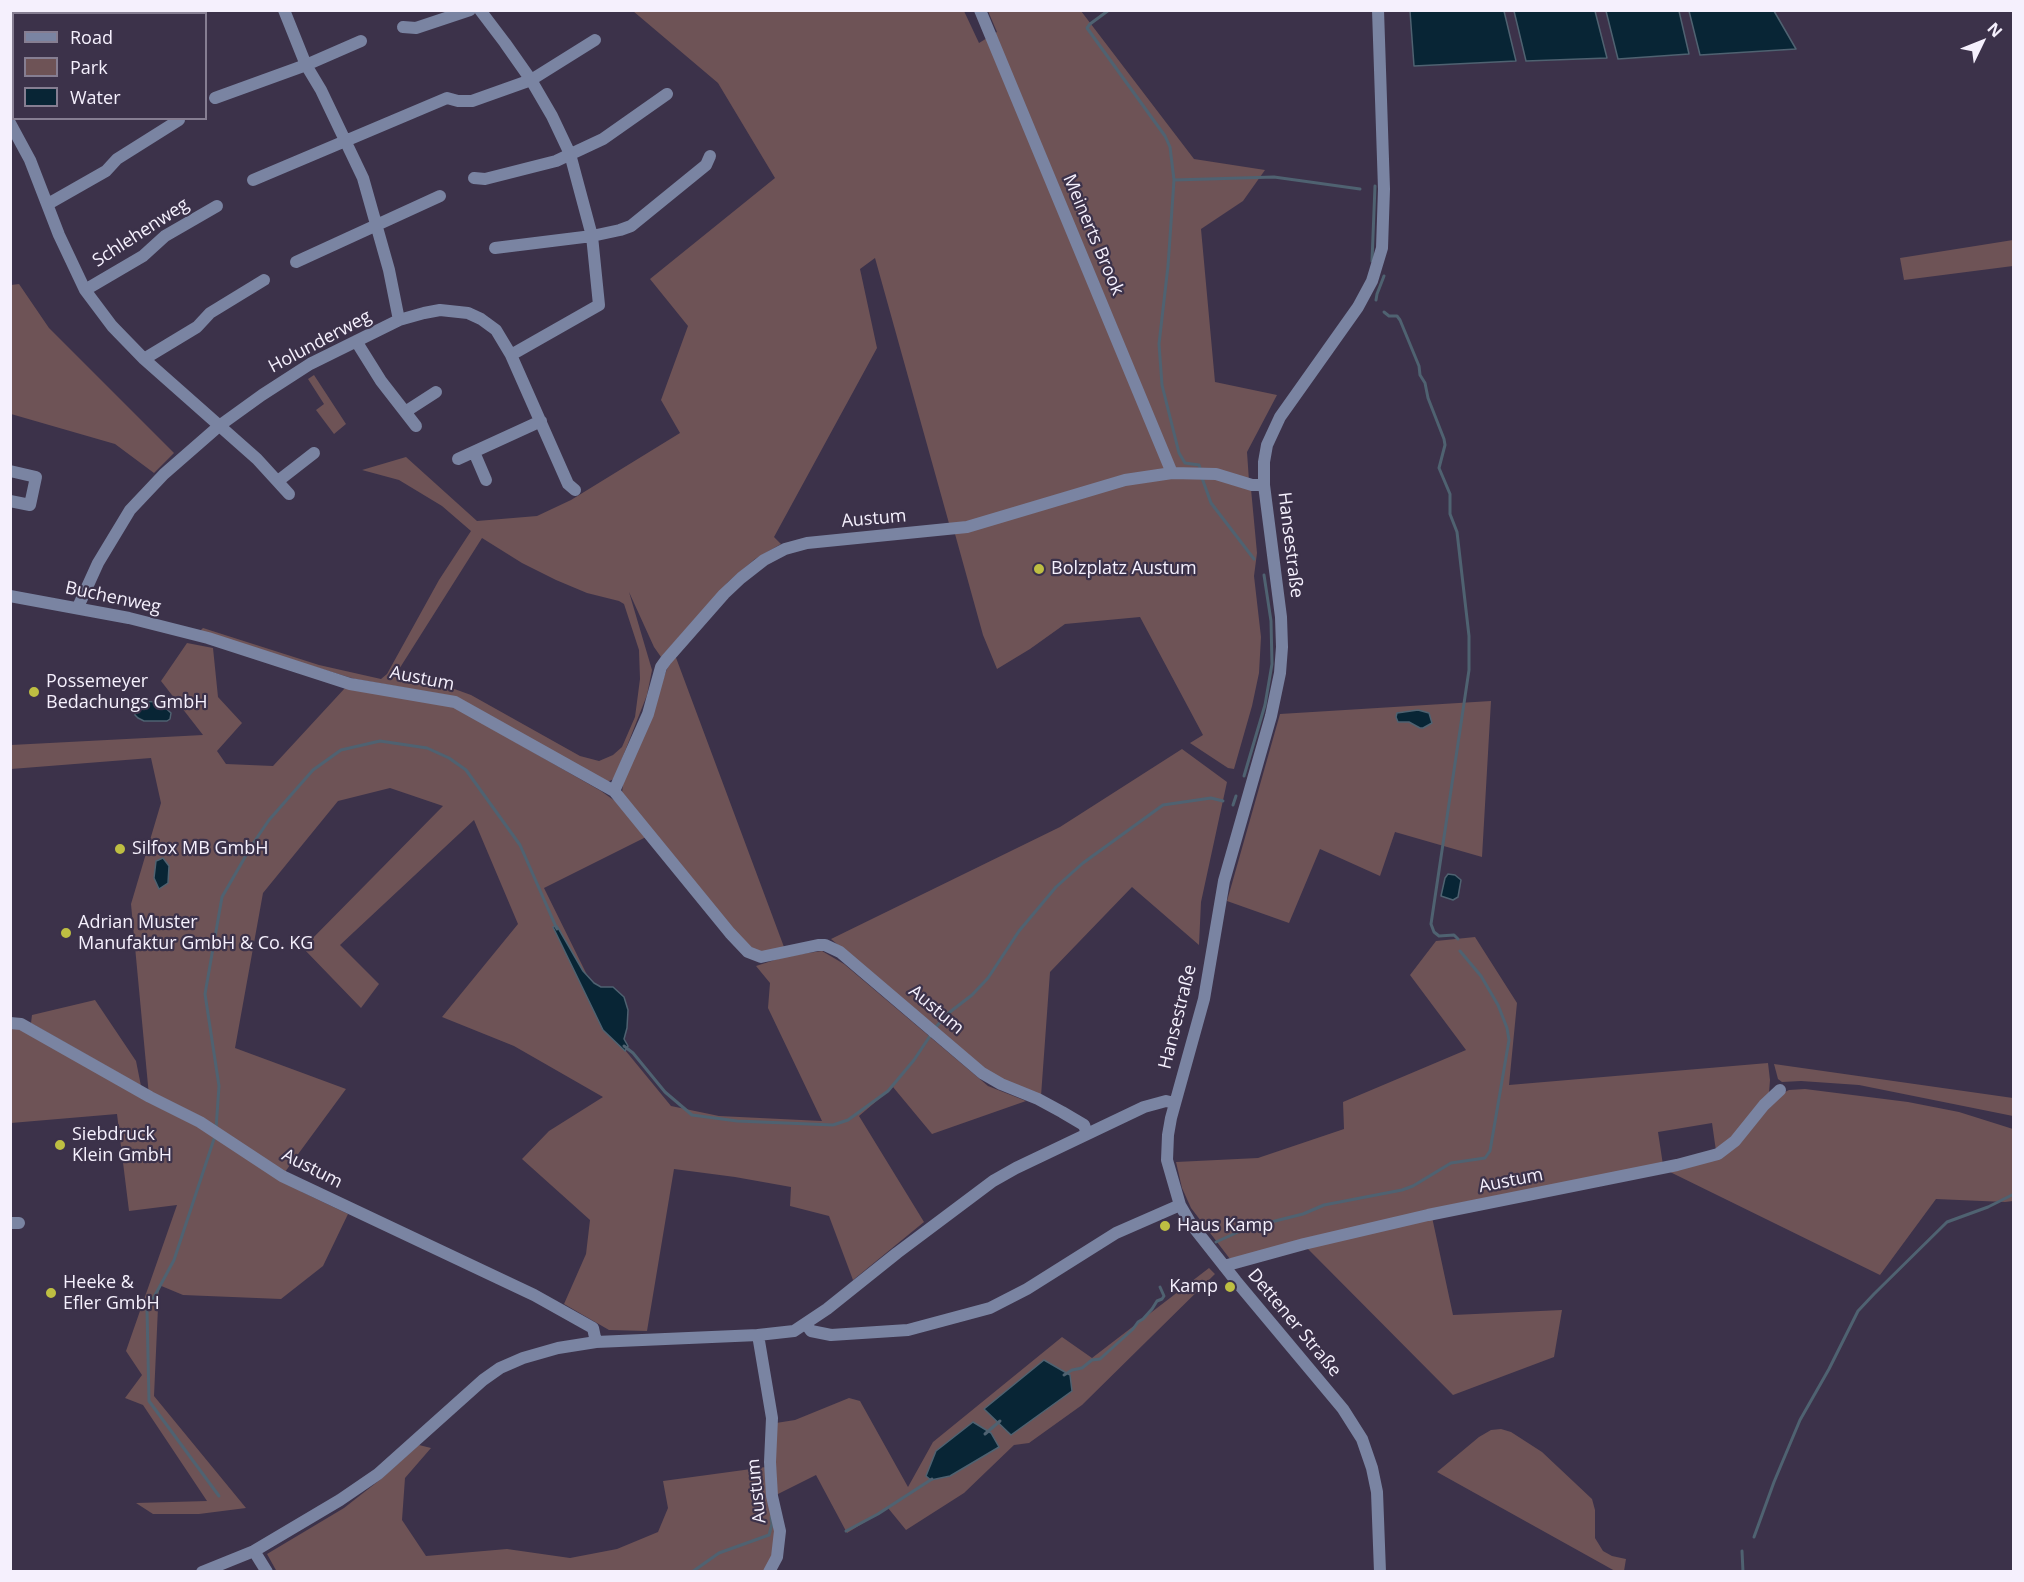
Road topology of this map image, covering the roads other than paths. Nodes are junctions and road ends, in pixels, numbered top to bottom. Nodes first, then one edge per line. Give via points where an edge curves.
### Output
1 (284, 10) edge
2 (470, 10) edge
3 (480, 10) edge
4 (980, 10) edge
5 (1378, 10) edge
6 (403, 27) dead end
7 (595, 40) dead end
8 (361, 41) dead end
9 (306, 64) junction
10 (531, 80) junction
11 (667, 94) dead end
12 (214, 98) dead end
13 (179, 120) dead end
14 (10, 122) edge
15 (346, 140) junction
16 (570, 154) junction
17 (710, 156) dead end
18 (474, 178) dead end
19 (253, 180) dead end
20 (440, 196) dead end
21 (48, 204) junction
22 (217, 206) dead end
23 (376, 226) junction
24 (592, 236) junction
25 (495, 248) dead end
26 (296, 262) dead end
27 (264, 280) dead end
28 (85, 290) junction
29 (399, 320) junction
30 (356, 341) junction
31 (511, 355) junction
32 (144, 359) junction
33 (436, 392) dead end
34 (405, 412) junction
35 (541, 421) junction
36 (219, 426) junction
37 (416, 426) dead end
38 (474, 452) junction
39 (314, 453) dead end
40 (458, 459) dead end
41 (10, 471) edge
42 (1172, 473) junction
43 (486, 480) dead end
44 (278, 482) junction
45 (1264, 485) junction
46 (575, 490) dead end
47 (289, 494) dead end
48 (10, 501) edge
49 (10, 596) edge
50 (78, 607) junction
51 (208, 638) joint
52 (614, 791) junction
53 (10, 1023) edge
54 (1780, 1090) dead end
55 (1174, 1103) junction
56 (1087, 1134) junction
57 (1180, 1204) junction
58 (1224, 1266) junction
59 (806, 1324) junction
60 (758, 1335) junction
61 (596, 1342) junction
62 (254, 1551) junction
63 (202, 1572) edge
64 (267, 1572) edge
65 (770, 1572) edge
66 (1380, 1572) edge

1 - 9 street
2 - 6 street via 416,28
3 - 10 street
4 - 42 street, Meinerts Brook
5 - 45 street, Hansestraße via 1384,212 1378,265 1358,307 1272,432 1264,462
7 - 10 street
8 - 9 street
9 - 12 street
9 - 15 street
10 - 15 street via 472,101 447,98
10 - 16 street
11 - 16 street via 603,139
13 - 21 street via 117,159 106,171
14 - 21 street, Schlehenweg
15 - 19 street
15 - 23 street via 363,178
16 - 18 street via 485,179
16 - 24 street
17 - 24 street via 706,165 631,226
20 - 23 street
21 - 28 street, Schlehenweg
22 - 28 street, Schlehenweg
23 - 26 street
23 - 29 street
24 - 25 street
24 - 31 street via 599,305
27 - 32 street
28 - 32 street, Schlehenweg
29 - 30 street, Holunderweg
29 - 31 street, Holunderweg via 440,310 468,313 496,330
30 - 34 street
30 - 36 street, Holunderweg via 310,364
31 - 35 street, Holunderweg
32 - 36 street, Schlehenweg
33 - 34 street
34 - 37 street
35 - 38 street
35 - 46 street, Holunderweg via 568,484
36 - 44 street, Schlehenweg
36 - 50 street, Holunderweg via 130,510 98,563
38 - 40 street
38 - 43 street
39 - 44 street
41 - 48 street via 36,477 30,505
42 - 45 street, Austum via 1216,474
42 - 52 street, Austum via 1125,480 967,527 807,543 764,560 724,594 661,667 648,714
44 - 47 street, Schlehenweg
45 - 55 street, Hansestraße via 1281,617 1280,673 1224,881 1204,999
49 - 50 street, Buchenweg
50 - 51 street, Buchenweg
51 - 52 street, Austum via 350,684 455,702
52 - 56 street, Austum via 748,952 761,957 825,945 840,952 982,1073 1062,1112 1084,1125
53 - 61 street, Austum via 21,1023 200,1122 282,1176 534,1295 593,1328
54 - 58 street, Austum via 1735,1141 1718,1154 1394,1222
55 - 56 street via 1154,1103
55 - 57 street, Dettener Straße via 1167,1160
56 - 59 street via 993,1181
57 - 58 street, Dettener Straße
57 - 59 street via 1116,1233 990,1308 908,1330 831,1335 811,1331
58 - 66 street, Dettener Straße via 1342,1409 1362,1439 1377,1492
59 - 60 street via 794,1331
60 - 61 street
60 - 65 street, Austum via 772,1418 772,1496 780,1531 777,1557
61 - 62 street via 558,1348 500,1368 378,1474
62 - 63 street
62 - 64 street

